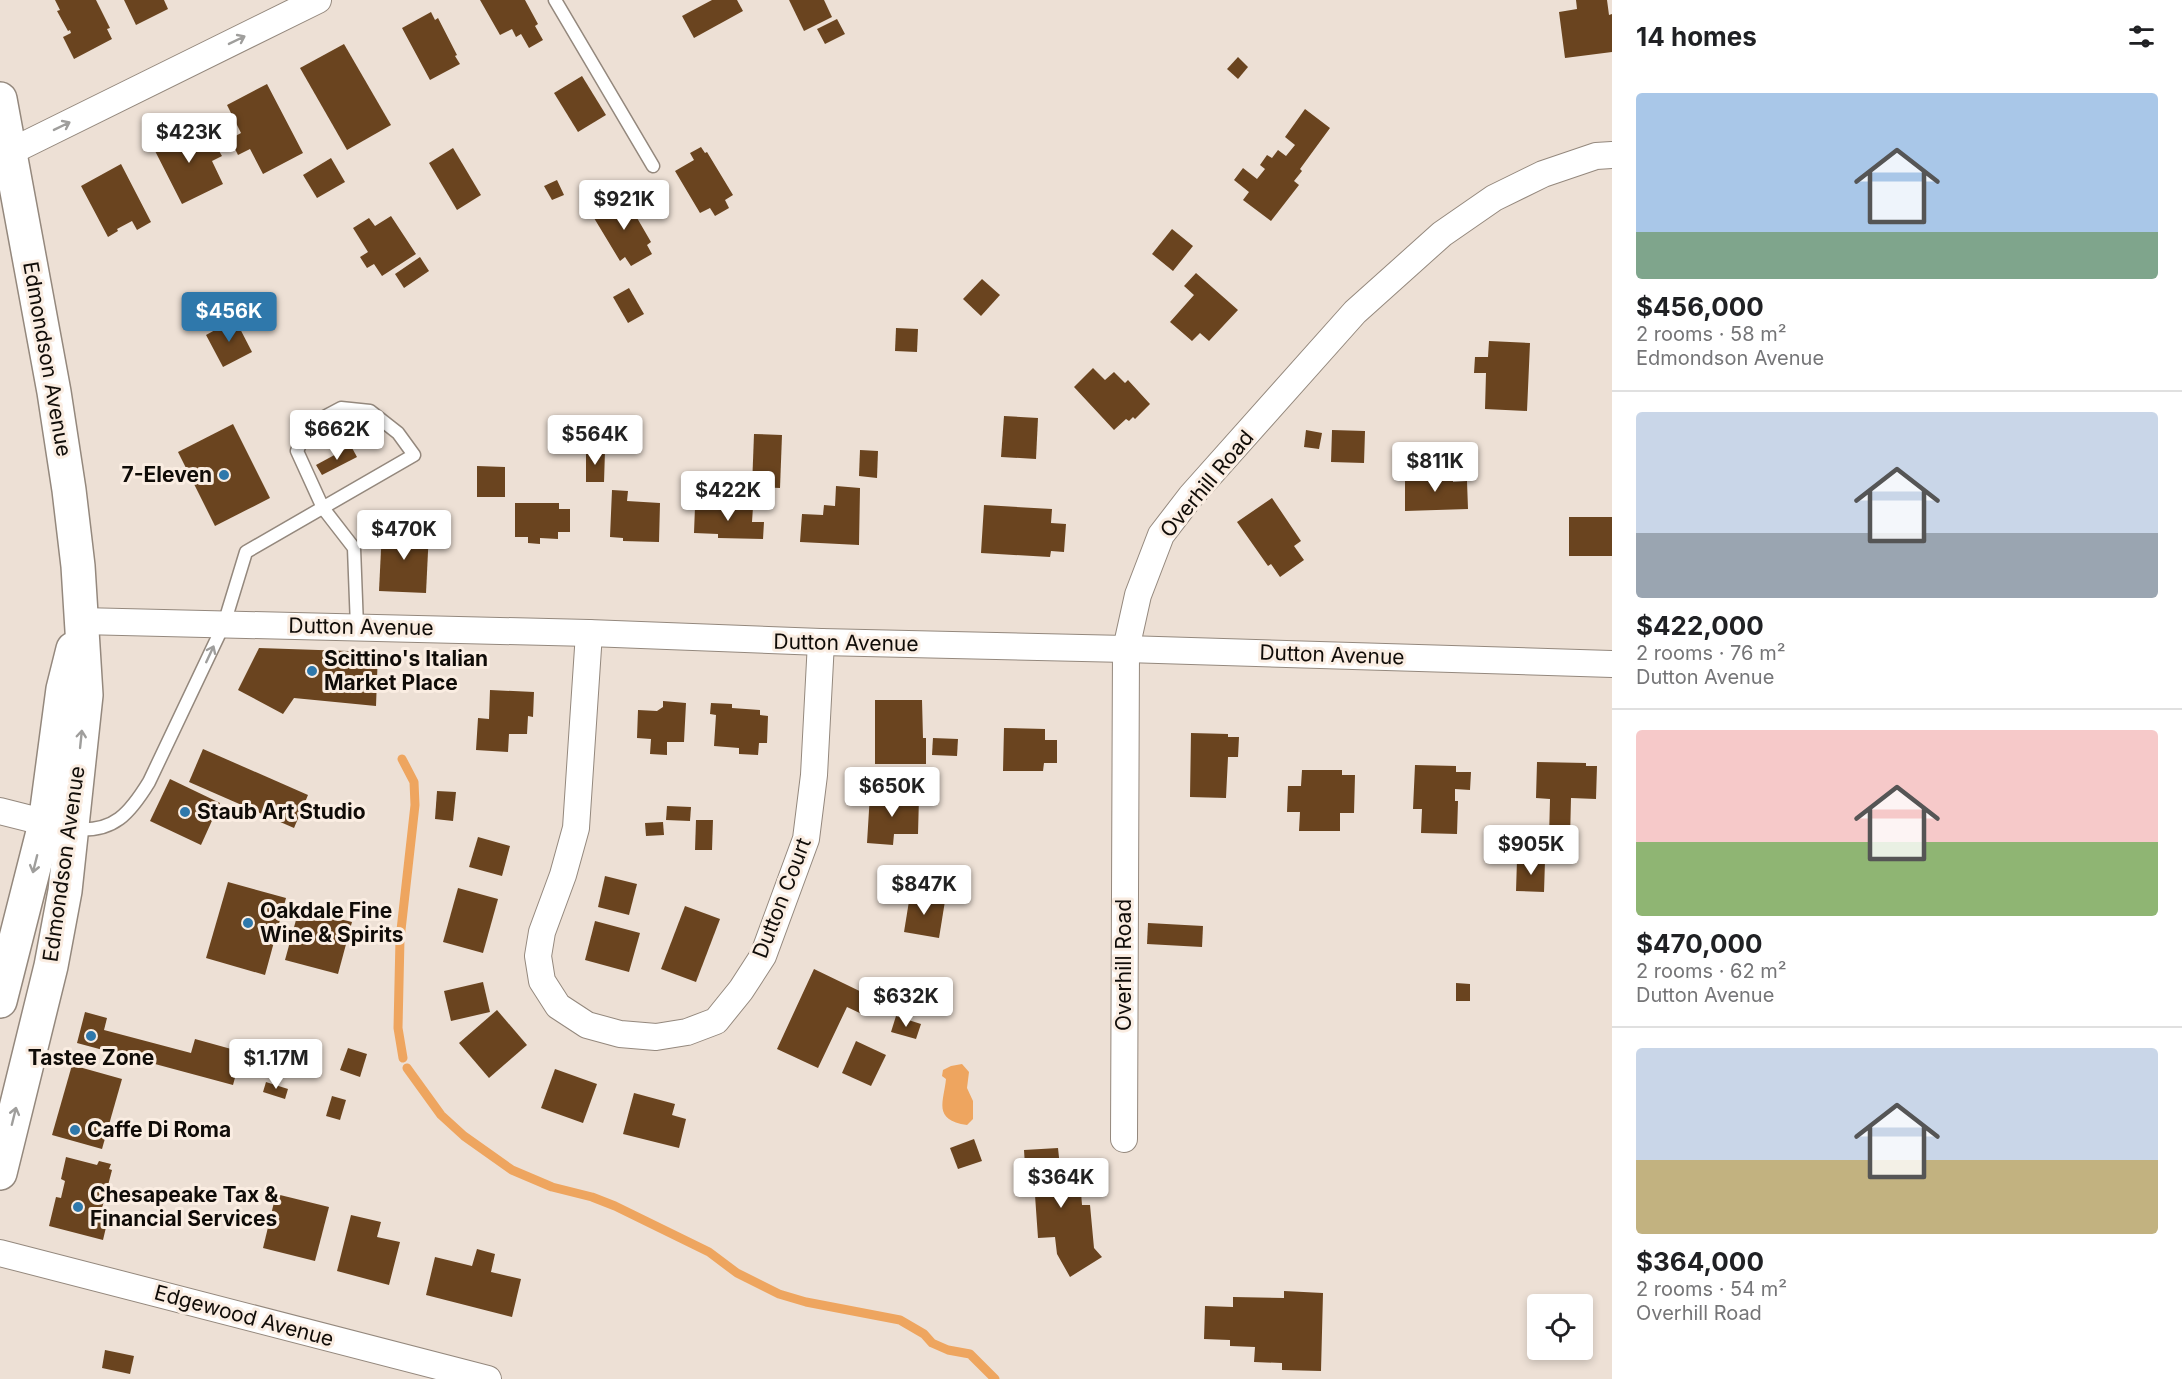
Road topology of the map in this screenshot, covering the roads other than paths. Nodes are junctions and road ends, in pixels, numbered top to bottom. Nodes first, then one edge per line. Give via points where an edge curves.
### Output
1 (318, 0) edge
2 (555, 0) edge
3 (0, 99) edge
4 (9, 152) junction
5 (1612, 155) edge
6 (653, 166) dead end
7 (323, 508) junction
8 (81, 621) junction
9 (224, 624) junction
10 (357, 627) junction
11 (589, 633) junction
12 (821, 642) junction
13 (1126, 649) junction
14 (1612, 664) edge
15 (0, 811) edge
16 (59, 826) junction
17 (0, 1001) edge
18 (1124, 1139) dead end
19 (0, 1173) edge
20 (0, 1253) edge
21 (488, 1379) edge

4 -> 1 street
2 - 6 lane
3 - 4 main road, Edmondson Avenue
4 - 8 main road, Edmondson Avenue via 64,457
5 - 13 street, Overhill Road via 1596,156 1543,174 1494,198 1442,234 1355,312 1161,535 1138,595
7 - 7 lane via 414,455 398,433 370,411 341,408 309,425 297,451
7 - 9 lane via 246,552
7 - 10 lane via 354,548
8 - 9 street, Dutton Avenue
8 - 16 main road, Edmondson Avenue via 63,689
9 - 10 street, Dutton Avenue
16 -> 9 lane via 92,831 109,825 134,806
10 - 11 street, Dutton Avenue
11 - 12 street, Dutton Avenue
11 - 12 street, Dutton Court via 576,828 542,932 538,956 542,981 558,1006 587,1025 620,1034 656,1037 687,1032 716,1021 762,956 806,839 814,775
12 - 13 street, Dutton Avenue
13 - 14 street, Dutton Avenue
13 - 18 street, Overhill Road
15 - 16 street
16 -> 17 main road, Edmondson Avenue
19 -> 16 main road, Edmondson Avenue via 51,966 65,891
20 - 21 street, Edgewood Avenue

